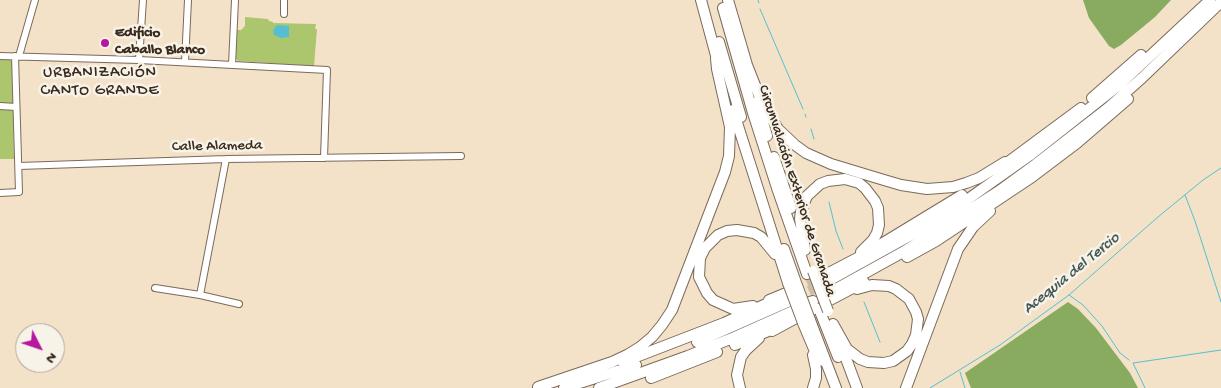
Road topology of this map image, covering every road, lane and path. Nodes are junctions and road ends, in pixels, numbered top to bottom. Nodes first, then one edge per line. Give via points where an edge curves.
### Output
1 (34, 0) edge
2 (143, 0) edge
3 (188, 0) edge
4 (234, 0) edge
5 (284, 0) edge
6 (701, 0) edge
7 (708, 0) edge
8 (721, 0) edge
9 (728, 0) edge
10 (1204, 0) edge
11 (1210, 0) edge
12 (1221, 2) edge
13 (1221, 11) edge
14 (284, 14) dead end
15 (0, 56) edge
16 (17, 56) junction
17 (716, 58) junction
18 (139, 60) junction
19 (185, 62) junction
20 (232, 64) junction
21 (748, 65) junction
22 (0, 106) edge
23 (16, 107) junction
24 (1021, 153) junction
25 (460, 156) dead end
26 (324, 158) junction
27 (226, 159) junction
28 (18, 166) junction
29 (1032, 177) junction
30 (0, 193) edge
31 (805, 250) junction
32 (846, 264) junction
33 (783, 268) junction
34 (154, 288) dead end
35 (844, 293) junction
36 (200, 295) junction
37 (808, 297) junction
38 (774, 298) junction
39 (239, 304) dead end
40 (833, 324) junction
41 (778, 328) junction
42 (811, 345) junction
43 (536, 388) edge
44 (564, 388) edge
45 (599, 388) edge
46 (620, 388) edge
47 (740, 388) edge
48 (813, 388) edge
49 (829, 388) edge
50 (836, 388) edge
51 (850, 388) edge
52 (858, 388) edge
53 (906, 388) edge

1 - 16 street
2 - 18 street
3 - 19 street
4 - 20 street
5 - 14 street
6 - 17 highway
7 - 37 highway, Circunvalación Exterior de Granada via 752,150
8 - 37 highway, Circunvalación Exterior de Granada
9 - 21 highway
10 - 24 highway via 1085,104
11 - 37 highway via 1118,85 1029,156 915,233
12 - 37 highway via 1128,90 999,191 903,252
13 - 29 highway via 1115,111
15 - 16 street
16 - 18 street
16 - 23 street
17 - 33 highway
17 - 43 highway via 730,127 728,156 725,172 672,310 652,336 627,355
18 - 19 street
19 - 20 street
20 - 26 street via 327,70
21 - 24 highway via 762,103 778,129 806,153 831,164 901,185 940,189 979,178
21 - 31 highway
22 - 23 street
23 - 28 street
24 - 32 highway via 963,195
25 - 26 street, Calle Alameda
26 - 27 street, Calle Alameda
27 - 28 street, Calle Alameda
27 - 36 street
28 - 30 street via 18,192
29 - 35 highway via 936,241
29 - 53 highway via 983,217 961,244
31 - 32 highway via 800,219 807,196 828,181 852,181 865,188 876,201 879,225 873,240
31 - 37 highway
32 - 37 highway
33 - 37 highway
33 - 38 highway via 768,243 746,231 727,231 718,235 704,248 700,258 702,286 719,304 734,309 758,305
34 - 36 street
35 - 37 highway
35 - 40 highway via 872,284 896,289 909,299 916,312 916,336 907,352 900,357 875,363 853,354
36 - 39 street
37 - 38 highway
37 - 40 highway
37 - 41 highway
37 - 42 highway
37 - 44 highway via 668,353
37 - 45 highway via 705,350
37 - 50 highway, Circunvalación Exterior de Granada
37 - 51 highway, Circunvalación Exterior de Granada
38 - 43 highway via 724,323 635,358
40 - 52 highway
41 - 46 highway
41 - 47 highway via 753,342 741,356 737,375
42 - 48 highway via 816,369
42 - 49 highway

